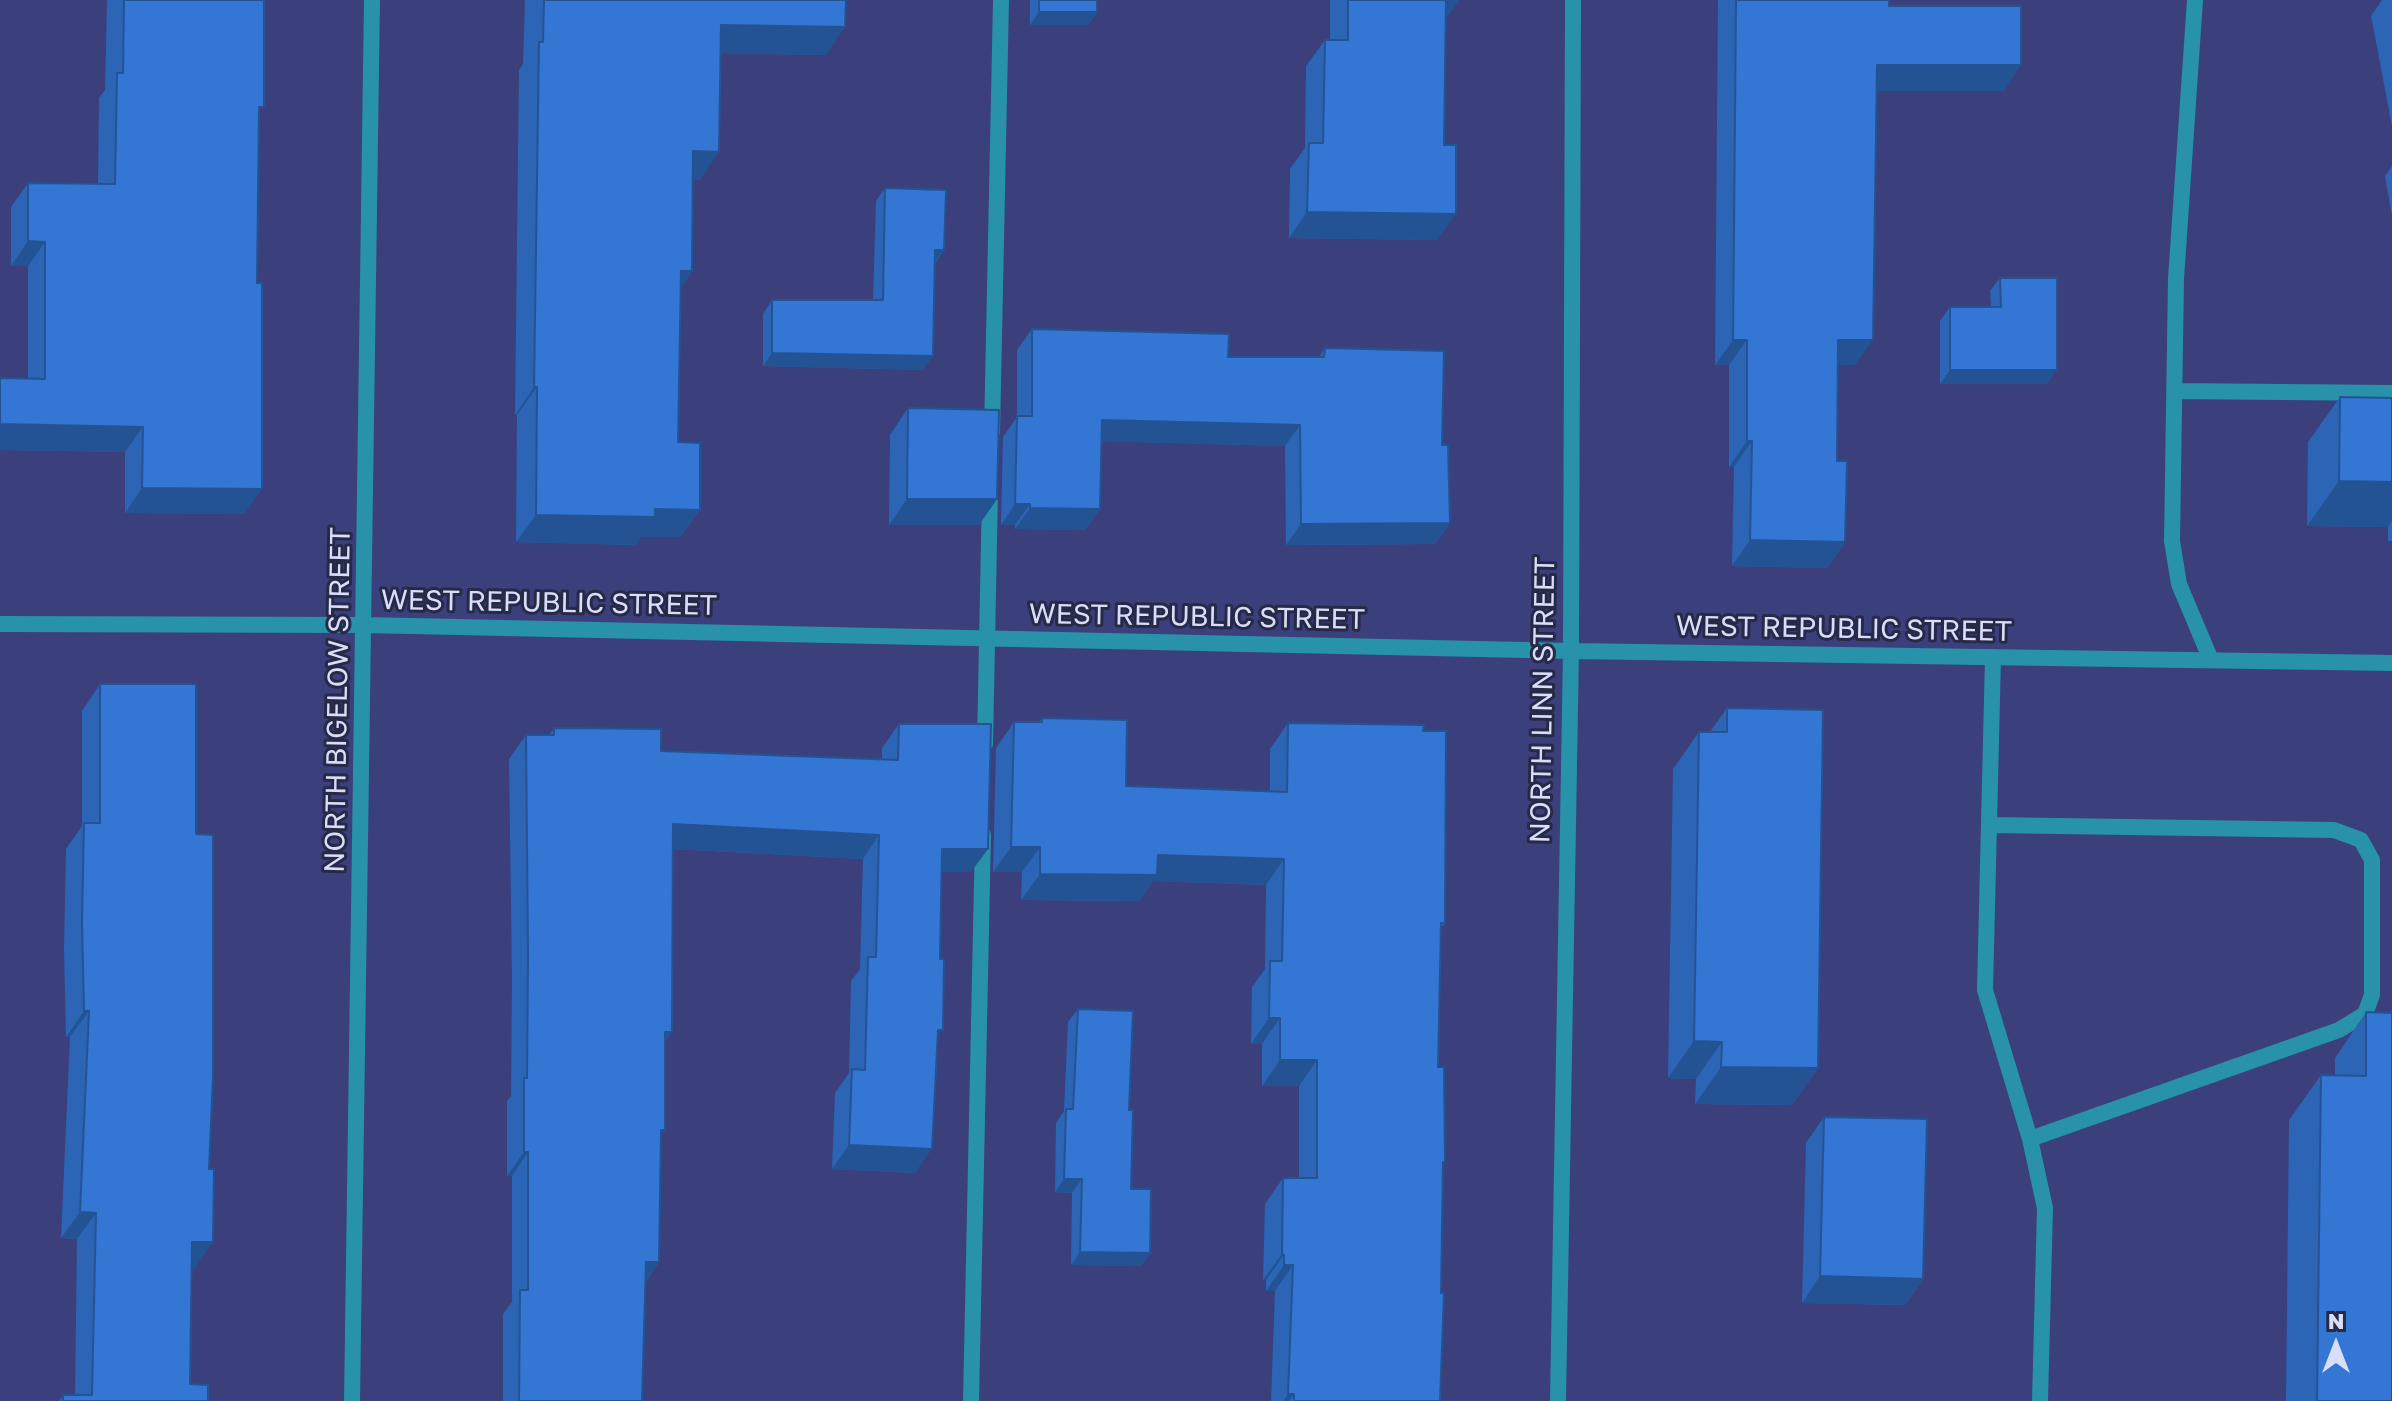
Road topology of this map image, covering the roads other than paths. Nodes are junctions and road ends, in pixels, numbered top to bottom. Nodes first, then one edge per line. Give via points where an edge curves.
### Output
1 (372, 0) edge
2 (1001, 0) edge
3 (1573, 0) edge
4 (2195, 0) edge
5 (2175, 391) junction
6 (2392, 393) edge
7 (991, 447) edge
8 (990, 479) edge
9 (0, 624) edge
10 (365, 625) junction
11 (987, 639) junction
12 (1571, 651) junction
13 (1993, 657) junction
14 (2211, 660) junction
15 (2392, 663) edge
16 (984, 766) edge
17 (983, 813) edge
18 (1989, 825) junction
19 (2030, 1139) junction
20 (352, 1401) edge
21 (971, 1401) edge
22 (1558, 1401) edge
23 (2040, 1401) edge

1 - 10 street, NORTH BIGELOW STREET
2 - 7 street
3 - 12 street, NORTH LINN STREET
4 - 5 street via 2176,279
5 - 6 street
5 - 14 street via 2172,541 2179,584
8 - 11 street
9 - 10 street, WEST REPUBLIC STREET
10 - 11 street, WEST REPUBLIC STREET
10 - 20 street, NORTH BIGELOW STREET
11 - 12 street, WEST REPUBLIC STREET
11 - 16 street
12 - 13 street, WEST REPUBLIC STREET
12 - 22 street, NORTH LINN STREET
13 - 14 street, WEST REPUBLIC STREET
13 - 18 street
14 - 15 street, WEST REPUBLIC STREET
17 - 21 street
18 - 19 street via 1985,990
18 - 19 street via 2334,830 2361,840 2372,860 2372,995 2365,1014 2339,1030
19 - 23 street via 2045,1208

